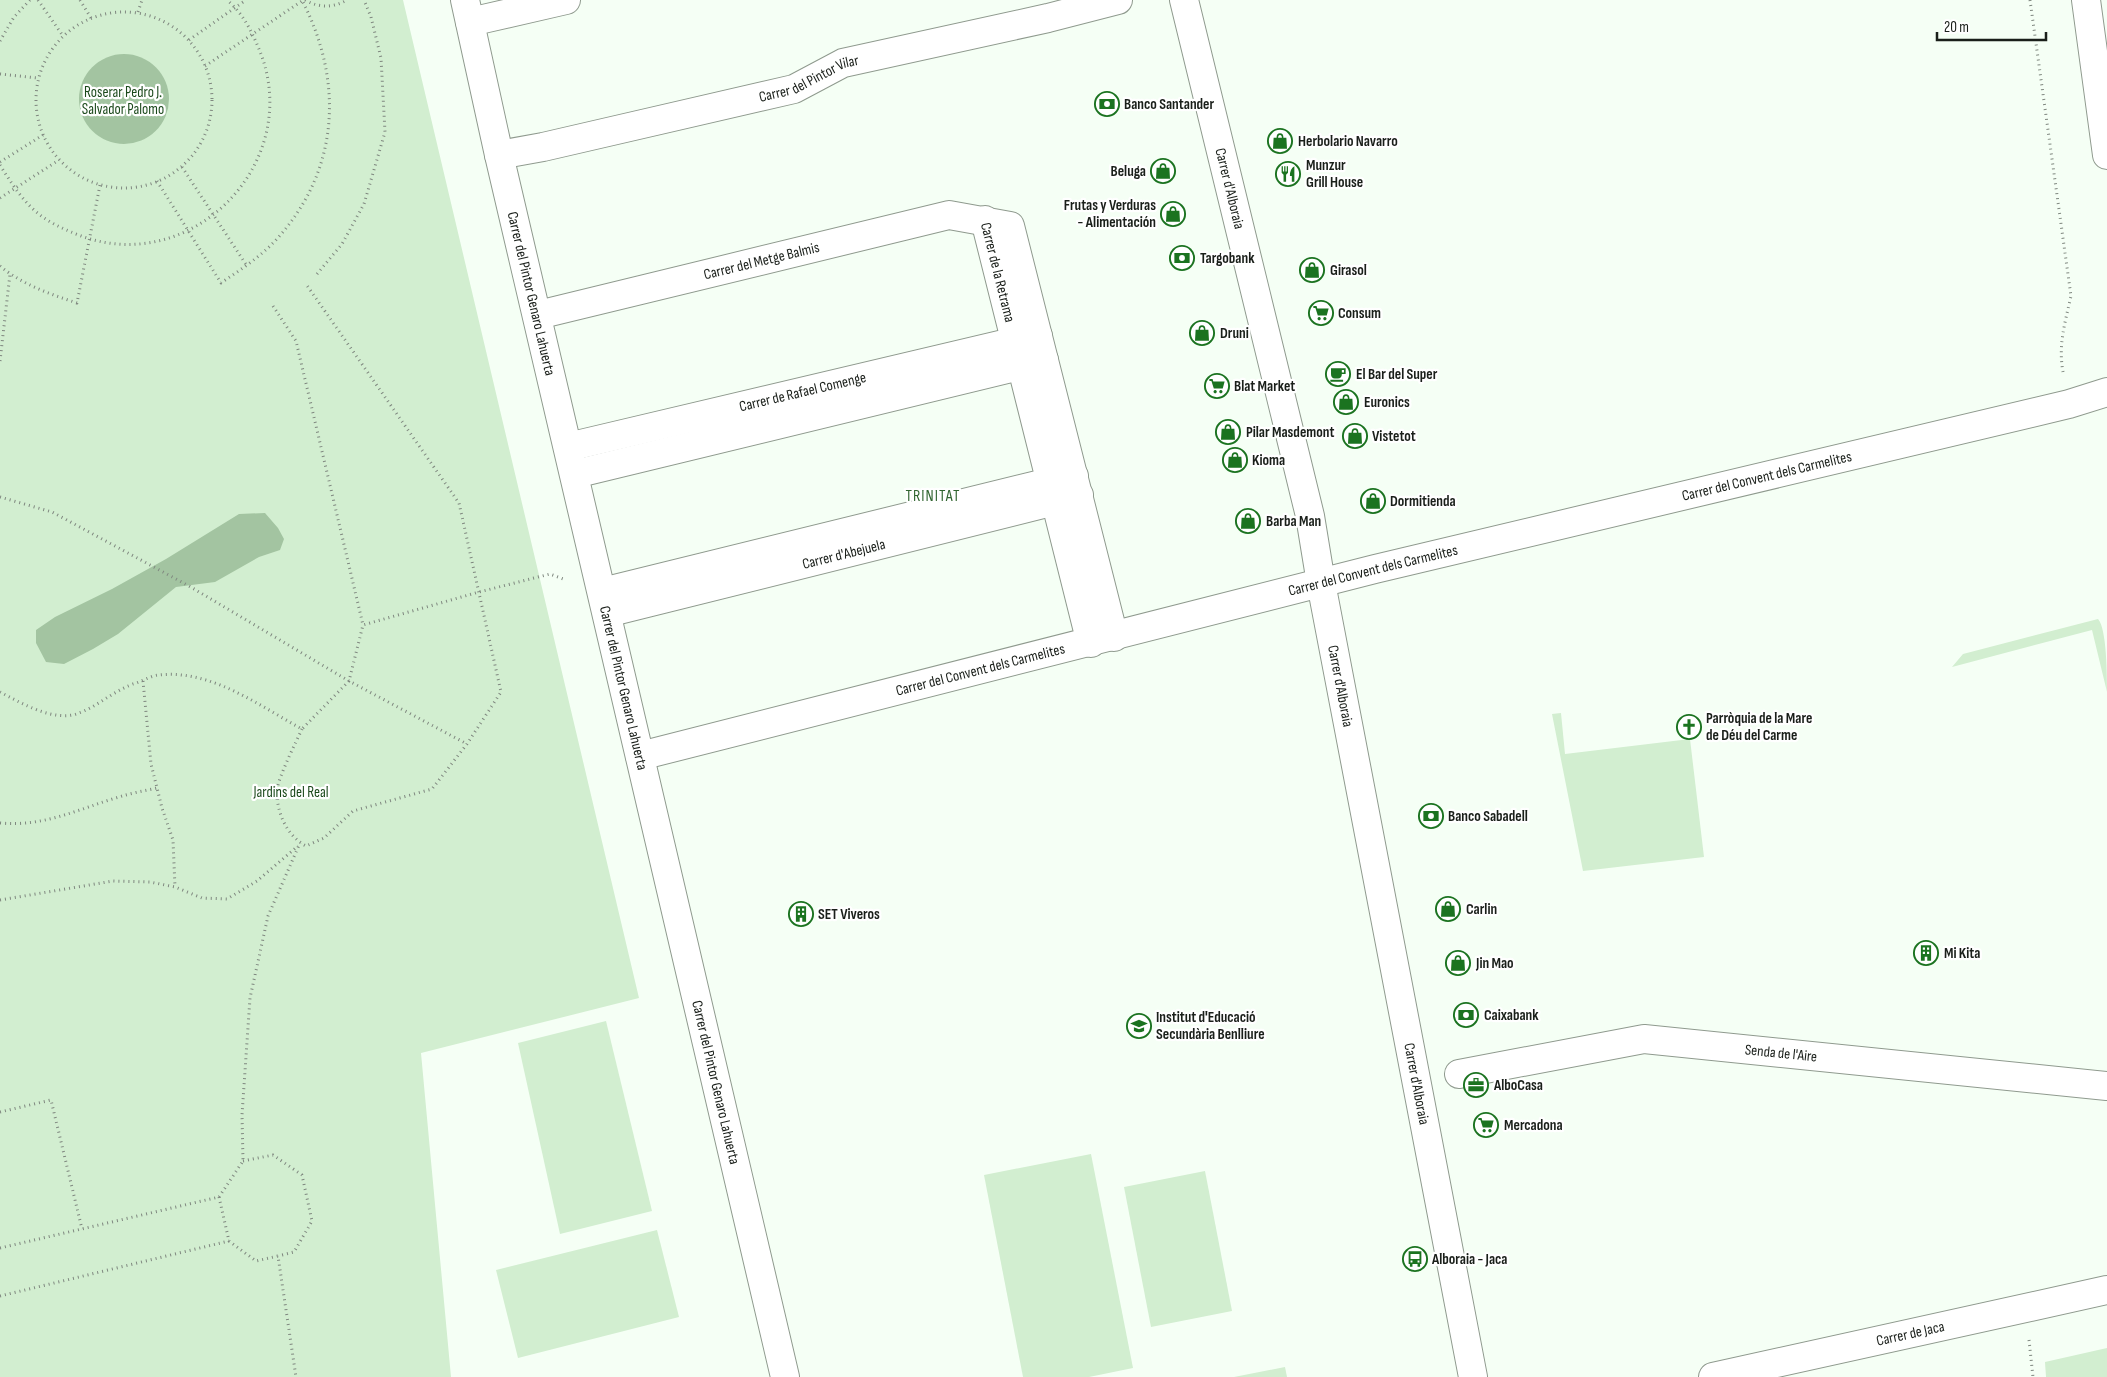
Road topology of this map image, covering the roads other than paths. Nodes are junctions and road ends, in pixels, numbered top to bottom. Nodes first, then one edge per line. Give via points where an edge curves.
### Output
1 (566, 0) edge
2 (1118, 0) edge
3 (1184, 0) edge
4 (2086, 0) edge
5 (467, 11) edge
6 (499, 155) junction
7 (2107, 155) edge
8 (985, 220) joint
9 (538, 315) junction
10 (1030, 351) junction
11 (2107, 392) edge
12 (568, 448) junction
13 (575, 474) junction
14 (1065, 488) junction
15 (1321, 583) junction
16 (605, 602) junction
17 (1103, 640) junction
18 (640, 756) junction
19 (1459, 1074) dead end
20 (2107, 1086) edge
21 (2107, 1290) edge
22 (785, 1377) edge
23 (1473, 1377) edge
24 (1714, 1377) edge

1 - 5 street
2 - 6 street, Carrer del Pintor Vilar via 843,63 794,89
3 - 15 street, Carrer d'Alboraia via 1310,516
4 - 7 street
5 - 6 street, Carrer del Pintor Genaro Lahuerta
6 - 9 street, Carrer del Pintor Genaro Lahuerta
8 - 9 street, Carrer del Metge Balmis via 949,215
8 - 10 street, Carrer de la Retrama
9 - 12 street, Carrer del Pintor Genaro Lahuerta
10 - 12 street, Carrer de Rafael Comenge
10 - 13 street, Carrer de Rafael Comenge
10 - 14 street, Carrer de la Retrama
11 - 15 street, Carrer del Convent dels Carmelites via 2070,404
12 - 13 street, Carrer del Pintor Genaro Lahuerta
13 - 16 street, Carrer del Pintor Genaro Lahuerta
14 - 16 street, Carrer d'Abejuela
14 - 17 street, Carrer de la Retrama
15 - 17 street, Carrer del Convent dels Carmelites
15 - 23 street, Carrer d'Alboraia
16 - 18 street, Carrer del Pintor Genaro Lahuerta
17 - 18 street, Carrer del Convent dels Carmelites
18 - 22 street, Carrer del Pintor Genaro Lahuerta
19 - 20 street, Senda de l'Aire via 1644,1038
21 - 24 street, Carrer de Jaca

